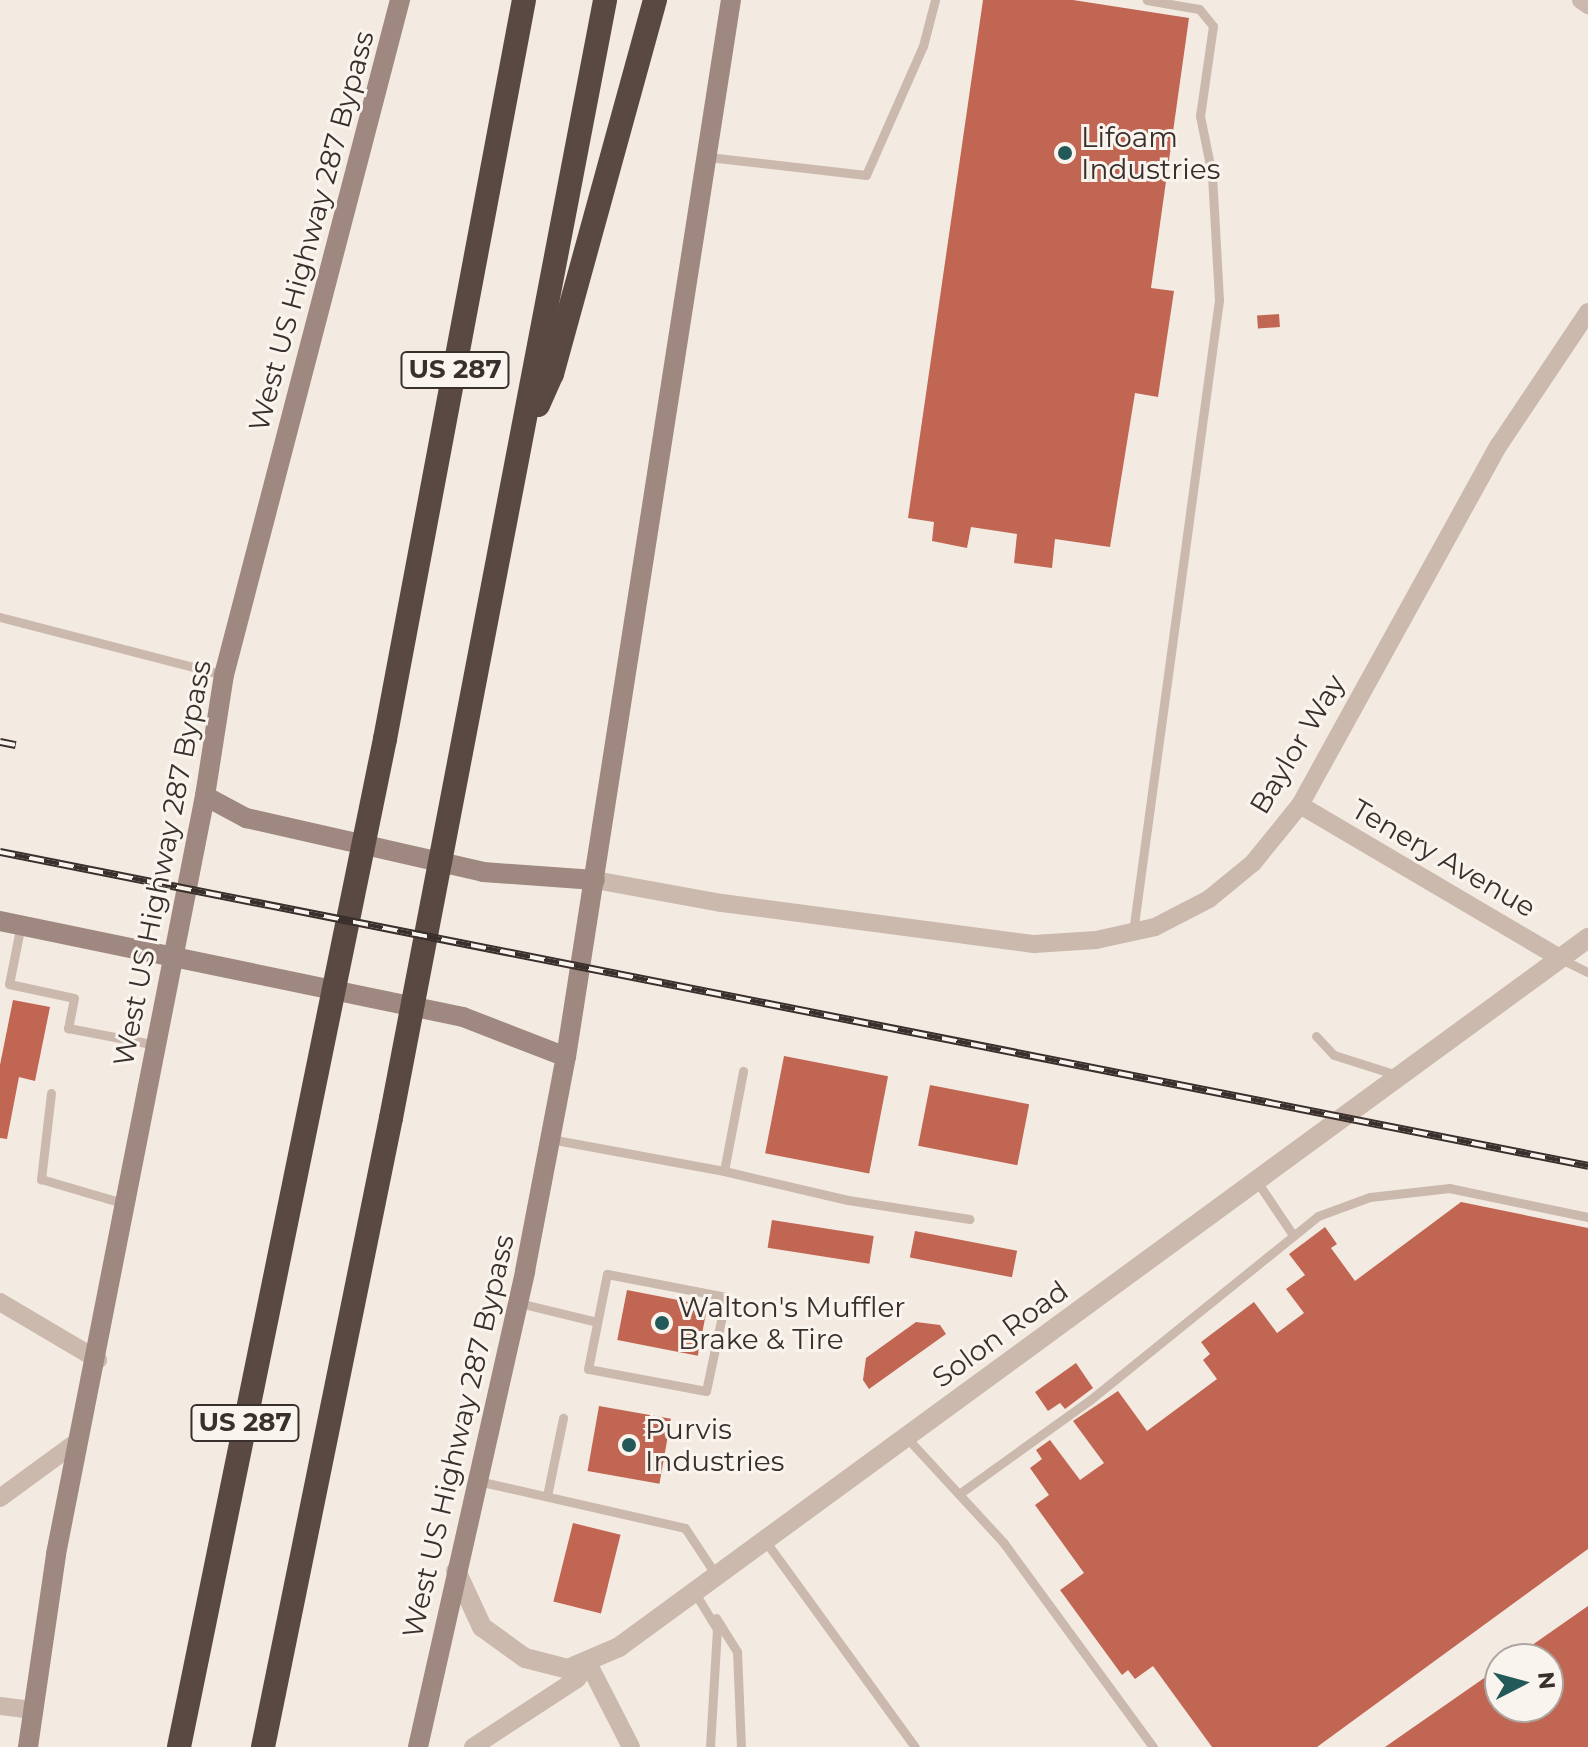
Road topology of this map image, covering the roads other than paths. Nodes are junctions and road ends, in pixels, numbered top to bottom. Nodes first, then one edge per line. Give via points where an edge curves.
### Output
1 (400, 0) edge
2 (510, 0) edge
3 (524, 0) edge
4 (605, 0) edge
5 (655, 0) edge
6 (731, 0) edge
7 (935, 0) edge
8 (1147, 0) edge
9 (1581, 0) edge
10 (1588, 5) edge
11 (704, 157) junction
12 (486, 212) junction
13 (1588, 312) edge
14 (526, 419) junction
15 (0, 617) edge
16 (224, 675) junction
17 (205, 796) junction
18 (1300, 805) junction
19 (595, 880) junction
20 (10, 922) edge
21 (1133, 932) junction
22 (1588, 938) edge
23 (173, 955) junction
24 (1561, 959) junction
25 (1588, 972) edge
26 (1316, 1036) dead end
27 (156, 1045) junction
28 (566, 1057) junction
29 (743, 1071) dead end
30 (1399, 1076) junction
31 (51, 1093) dead end
32 (550, 1139) junction
33 (724, 1171) junction
34 (1256, 1180) junction
35 (126, 1204) junction
36 (1588, 1217) edge
37 (970, 1219) dead end
38 (1293, 1235) junction
39 (0, 1302) edge
40 (517, 1303) junction
41 (597, 1322) junction
42 (98, 1360) junction
43 (563, 1418) dead end
44 (907, 1438) junction
45 (78, 1441) junction
46 (476, 1481) junction
47 (959, 1494) junction
48 (547, 1496) junction
49 (0, 1498) edge
50 (766, 1542) junction
51 (456, 1571) junction
52 (718, 1577) junction
53 (695, 1593) junction
54 (711, 1613) junction
55 (588, 1663) junction
56 (0, 1706) edge
57 (34, 1710) junction
58 (28, 1747) edge
59 (179, 1747) edge
60 (263, 1747) edge
61 (418, 1747) edge
62 (473, 1747) edge
63 (631, 1747) edge
64 (710, 1747) edge
65 (741, 1747) edge
66 (915, 1747) edge
67 (1153, 1747) edge

1 - 16 main road, West US Highway 287 Bypass
2 - 12 highway
3 - 12 highway, US 287
4 - 14 highway, US 287
5 - 14 highway via 552,374
6 - 11 main road, West US Highway 287 Bypass
7 - 11 lane via 923,46 866,175
8 - 21 lane via 1199,9 1213,26 1200,116 1212,175 1219,300
9 - 10 street
11 - 19 main road, West US Highway 287 Bypass
12 - 59 highway, US 287 via 385,739
13 - 18 street, Baylor Way via 1499,445
14 - 60 highway, US 287
15 - 16 lane
16 - 17 main road, West US Highway 287 Bypass
17 - 19 main road via 246,818 468,868
17 - 23 main road, West US Highway 287 Bypass
18 - 21 street, Baylor Way via 1253,863 1209,899 1155,927
18 - 24 street, Tenery Avenue
19 - 21 street, Baylor Way via 722,903 1034,944
19 - 28 main road, West US Highway 287 Bypass
20 - 23 main road
20 - 27 lane via 9,984 74,998 68,1028
22 - 24 street, Solon Road
23 - 27 main road, West US Highway 287 Bypass
23 - 28 main road via 463,1017
24 - 25 lane
24 - 30 street, Solon Road
26 - 30 lane via 1334,1055
27 - 35 main road, West US Highway 287 Bypass
28 - 32 main road, West US Highway 287 Bypass
29 - 33 lane
30 - 34 street, Solon Road
31 - 35 lane via 41,1179
32 - 33 lane
32 - 40 main road, West US Highway 287 Bypass
33 - 37 lane via 848,1200
34 - 38 lane
34 - 44 street, Solon Road
35 - 42 main road, West US Highway 287 Bypass
36 - 38 lane via 1449,1188 1406,1189 1345,1204
38 - 47 lane via 1090,1400
39 - 42 street
40 - 41 lane
40 - 46 main road, West US Highway 287 Bypass
41 - 41 lane via 607,1274 726,1297 706,1391 588,1369
42 - 45 main road, West US Highway 287 Bypass
43 - 48 lane
44 - 47 lane
44 - 50 street, Solon Road
45 - 49 street
45 - 57 main road, West US Highway 287 Bypass
46 - 48 lane
46 - 51 main road, West US Highway 287 Bypass
47 - 67 lane via 1003,1542
48 - 52 lane via 685,1528
50 - 52 street, Solon Road
50 - 66 lane
51 - 55 street via 468,1605 499,1643 559,1668
51 - 61 main road, West US Highway 287 Bypass
52 - 53 street, Solon Road
53 - 54 lane
53 - 55 street, Solon Road
54 - 64 lane via 717,1648 710,1685
54 - 65 lane via 737,1652
55 - 62 street via 577,1679
55 - 63 street
56 - 57 street
57 - 58 main road, West US Highway 287 Bypass

